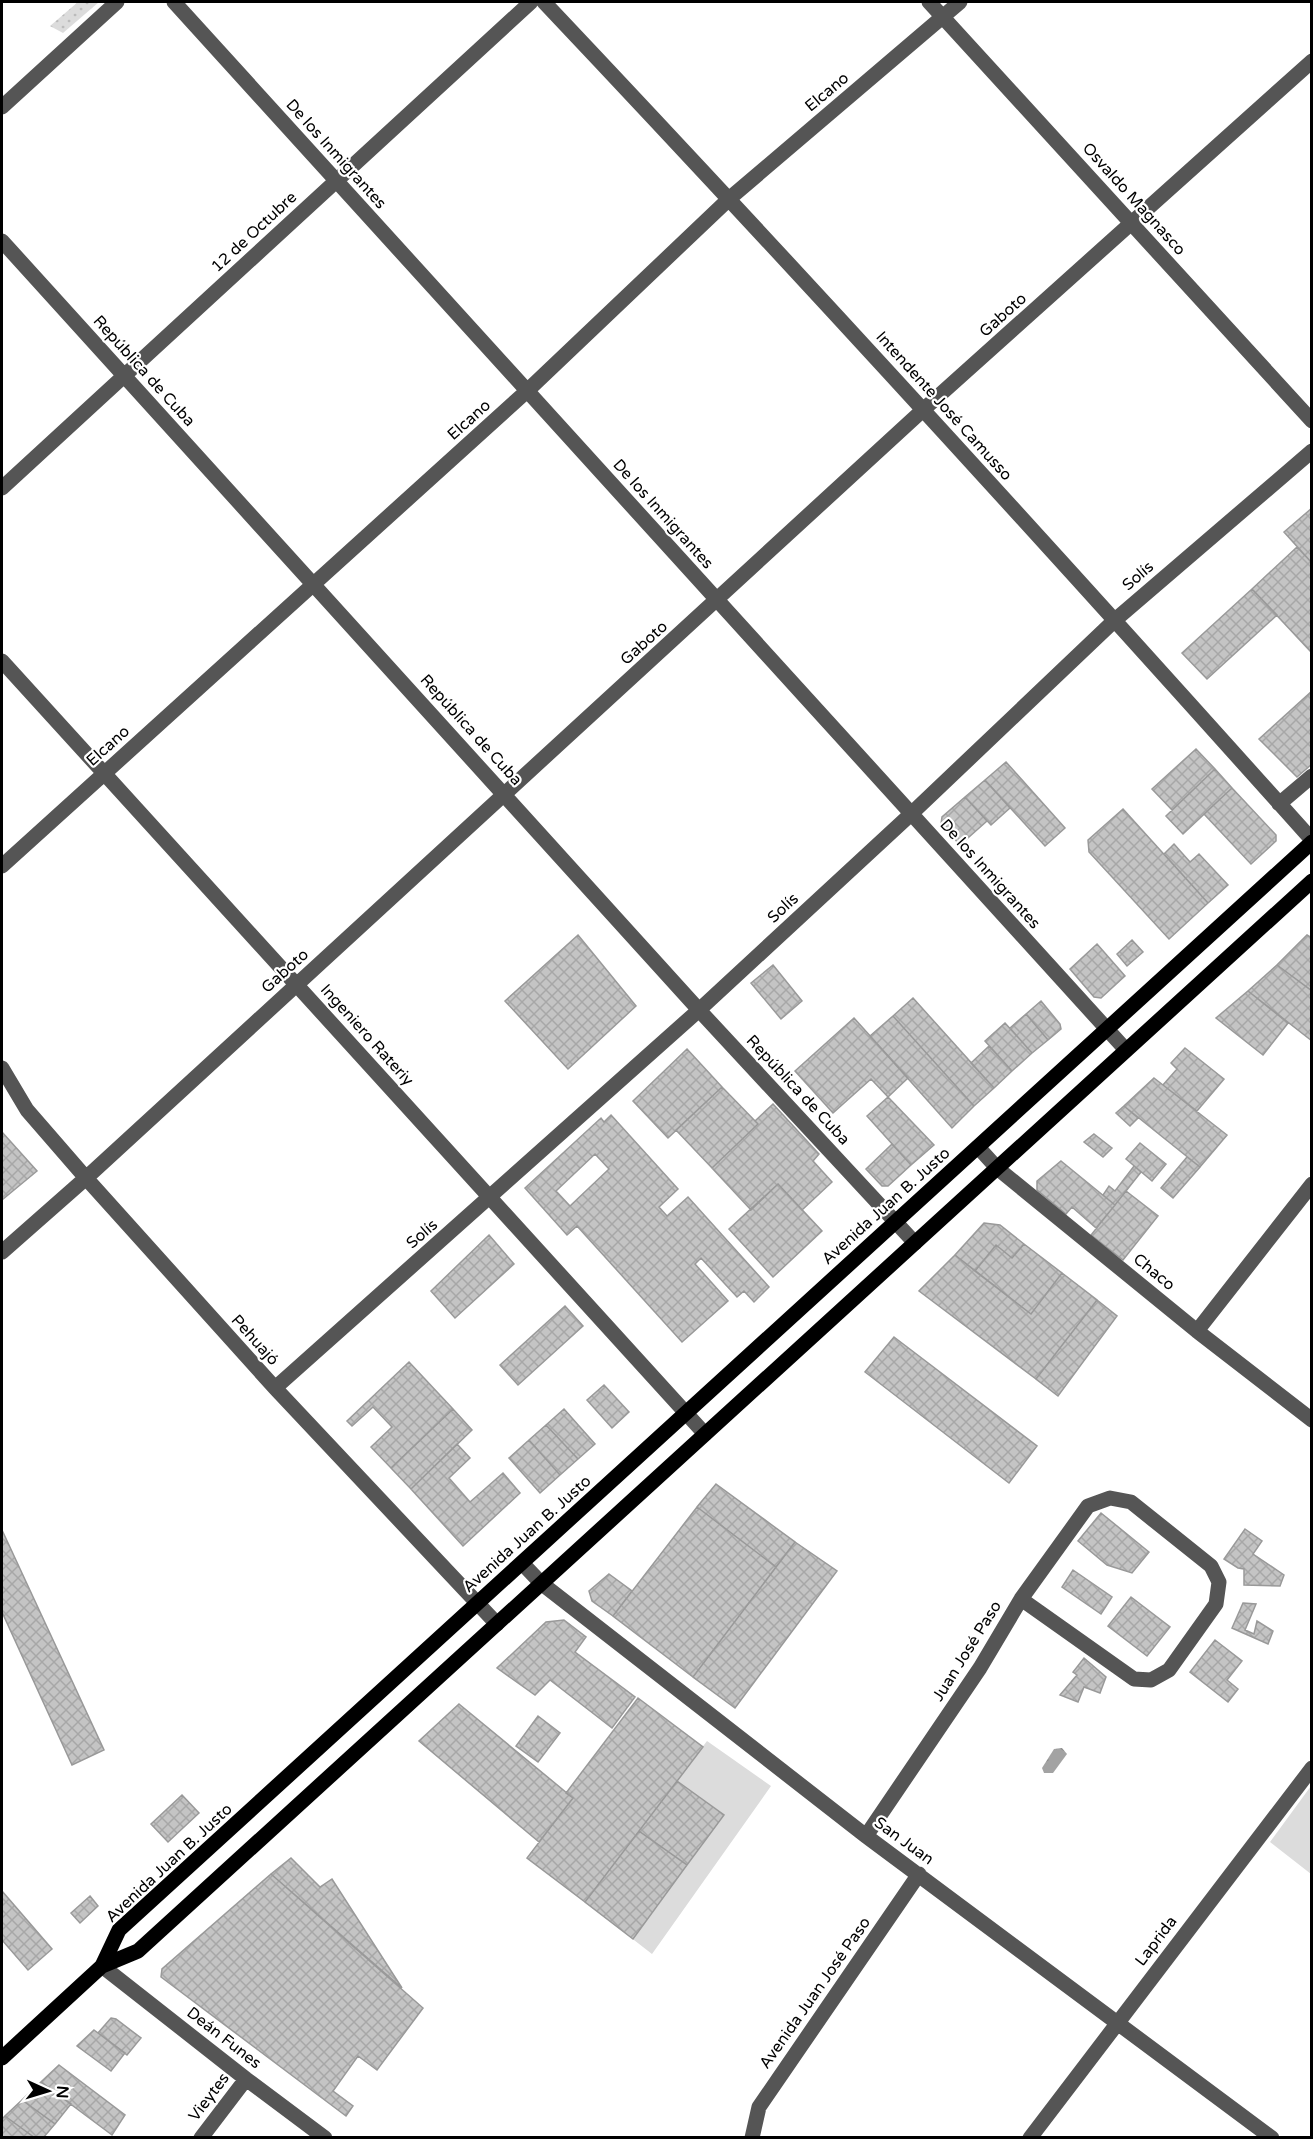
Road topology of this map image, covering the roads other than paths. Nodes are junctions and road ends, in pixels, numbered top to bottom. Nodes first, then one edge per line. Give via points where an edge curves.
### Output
1 (117, 2) edge
2 (174, 2) edge
3 (531, 2) edge
4 (544, 2) edge
5 (929, 2) edge
6 (960, 2) edge
7 (943, 17) junction
8 (1311, 61) edge
9 (2, 107) edge
10 (336, 181) junction
11 (730, 198) junction
12 (1132, 224) junction
13 (2, 241) edge
14 (125, 377) junction
15 (527, 391) junction
16 (924, 409) junction
17 (1311, 421) edge
18 (1311, 451) edge
19 (2, 488) edge
20 (313, 585) junction
21 (717, 601) junction
22 (1114, 620) junction
23 (2, 661) edge
24 (104, 773) junction
25 (1311, 776) edge
26 (504, 794) junction
27 (1279, 804) junction
28 (911, 814) junction
29 (1311, 841) edge
30 (2, 866) edge
31 (1311, 882) edge
32 (297, 985) junction
33 (699, 1010) junction
34 (1107, 1029) junction
35 (1126, 1050) junction
36 (2, 1068) edge
37 (978, 1147) junction
38 (997, 1168) junction
39 (86, 1178) junction
40 (1311, 1184) edge
41 (491, 1197) junction
42 (896, 1222) junction
43 (915, 1243) junction
44 (2, 1252) edge
45 (1197, 1331) junction
46 (275, 1388) junction
47 (686, 1413) junction
48 (1311, 1420) edge
49 (705, 1434) junction
50 (522, 1563) junction
51 (541, 1583) junction
52 (1021, 1599) junction
53 (477, 1603) junction
54 (497, 1624) junction
55 (1311, 1768) edge
56 (866, 1836) junction
57 (919, 1874) junction
58 (102, 1966) junction
59 (1117, 2022) junction
60 (2, 2058) edge
61 (246, 2079) junction
62 (201, 2138) edge
63 (325, 2138) edge
64 (752, 2138) edge
65 (1030, 2138) edge
66 (1272, 2138) edge

1 - 9 street
2 - 10 street, De los Inmigrantes
3 - 10 street, 12 de Octubre
4 - 11 street, Intendente José Camusso
5 - 7 street, Osvaldo Magnasco
6 - 7 street, Elcano
7 - 11 street, Elcano
7 - 12 street, Osvaldo Magnasco
8 - 12 street, Gaboto
10 - 14 street, 12 de Octubre
10 - 15 street, De los Inmigrantes
11 - 15 street, Elcano
11 - 16 street, Intendente José Camusso
12 - 16 street, Gaboto
12 - 17 street, Osvaldo Magnasco
13 - 14 street, República de Cuba
14 - 19 street, 12 de Octubre
14 - 20 street, República de Cuba
15 - 20 street, Elcano
15 - 21 street, De los Inmigrantes
16 - 21 street, Gaboto
16 - 22 street, Intendente José Camusso
18 - 22 street, Solís
20 - 24 street, Elcano
20 - 26 street, República de Cuba
21 - 26 street, Gaboto
21 - 28 street, De los Inmigrantes
22 - 27 street, Intendente José Camusso
22 - 28 street, Solís
23 - 24 street, Ingeniero Rateriy
24 - 30 street, Elcano
24 - 32 street, Ingeniero Rateriy
25 - 27 street
26 - 32 street, Gaboto
26 - 33 street, República de Cuba
27 - 29 street, Intendente José Camusso
28 - 33 street, Solís
28 - 34 street, De los Inmigrantes
29 - 34 main road, Avenida Juan B. Justo
31 - 35 main road
32 - 39 street, Gaboto
32 - 41 street, Ingeniero Rateriy
33 - 41 street, Solís
33 - 42 street, República de Cuba
34 - 35 street, De los Inmigrantes
34 - 37 main road, Avenida Juan B. Justo
35 - 38 main road
36 - 39 street, Pehuajó via 27,1110
37 - 38 street, Chaco
37 - 42 main road, Avenida Juan B. Justo
38 - 43 main road
38 - 45 street, Chaco
39 - 44 street, Gaboto
39 - 46 street, Pehuajó
40 - 45 street
41 - 46 street, Solís
41 - 47 street, Ingeniero Rateriy
42 - 43 street, República de Cuba
42 - 47 main road, Avenida Juan B. Justo
43 - 49 main road
45 - 48 street, Chaco
46 - 53 street, Pehuajó
47 - 49 street, Ingeniero Rateriy
47 - 50 main road, Avenida Juan B. Justo
49 - 51 main road
50 - 51 street, San Juan
50 - 53 main road, Avenida Juan B. Justo
51 - 54 main road
51 - 56 street, San Juan
52 - 52 street, Juan José Paso via 1134,1679 1151,1680 1169,1670 1216,1604 1219,1582 1211,1566 1131,1502 1110,1498 1088,1506
52 - 56 street, Juan José Paso via 980,1668
53 - 54 street, Pehuajó
53 - 58 main road, Avenida Juan B. Justo via 119,1930
54 - 58 main road via 138,1951
55 - 59 street, Laprida
56 - 57 street, San Juan
57 - 59 street, San Juan
57 - 64 street, Avenida Juan José Paso via 759,2107
58 - 60 main road
58 - 61 street, Deán Funes
59 - 65 street, Laprida
59 - 66 street, San Juan
61 - 62 street, Vieytes
61 - 63 street, Deán Funes

